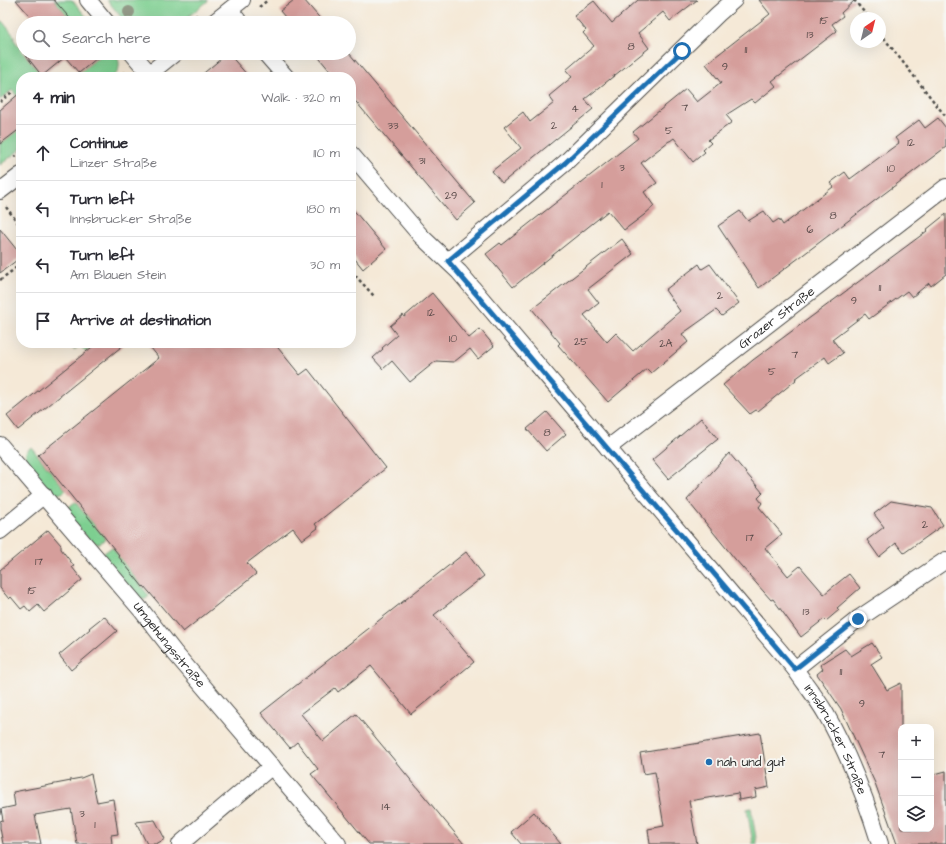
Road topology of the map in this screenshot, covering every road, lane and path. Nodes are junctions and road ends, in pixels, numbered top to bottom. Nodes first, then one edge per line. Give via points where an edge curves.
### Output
1 (88, 0) edge
2 (734, 0) edge
3 (854, 0) edge
4 (236, 5) edge
5 (863, 12) edge
6 (101, 16) edge
7 (222, 16) edge
8 (238, 16) edge
9 (886, 41) edge
10 (137, 60) edge
11 (166, 60) edge
12 (271, 60) edge
13 (145, 72) edge
14 (151, 72) edge
15 (282, 72) edge
16 (12, 92) dead end
17 (0, 102) edge
18 (946, 117) edge
19 (356, 160) edge
20 (16, 180) edge
21 (946, 187) edge
22 (1, 197) edge
23 (16, 220) edge
24 (448, 261) junction
25 (16, 268) edge
26 (356, 276) edge
27 (0, 280) edge
28 (374, 296) dead end
29 (0, 445) edge
30 (608, 448) junction
31 (44, 495) junction
32 (0, 531) edge
33 (946, 560) edge
34 (795, 669) junction
35 (272, 766) junction
36 (180, 844) edge
37 (338, 844) edge
38 (880, 844) edge

1 - 6 street
2 - 24 street via 565,163
3 - 5 path
4 - 7 street
4 - 8 street
9 - 18 path
10 - 13 street
11 - 14 street
12 - 15 street
16 - 17 path
19 - 24 street, Innsbrucker Straße via 421,236
20 - 22 street
21 - 30 street, Grazer Straße
22 - 23 path
24 - 30 street, Innsbrucker Straße
25 - 27 path
26 - 28 path
29 - 31 street, Umgehungsstraße
30 - 34 street, Innsbrucker Straße
31 - 32 street
31 - 35 street, Umgehungsstraße
33 - 34 street via 858,619
34 - 38 street, Innsbrucker Straße via 826,713 851,762
35 - 36 street
35 - 37 street, Umgehungsstraße

